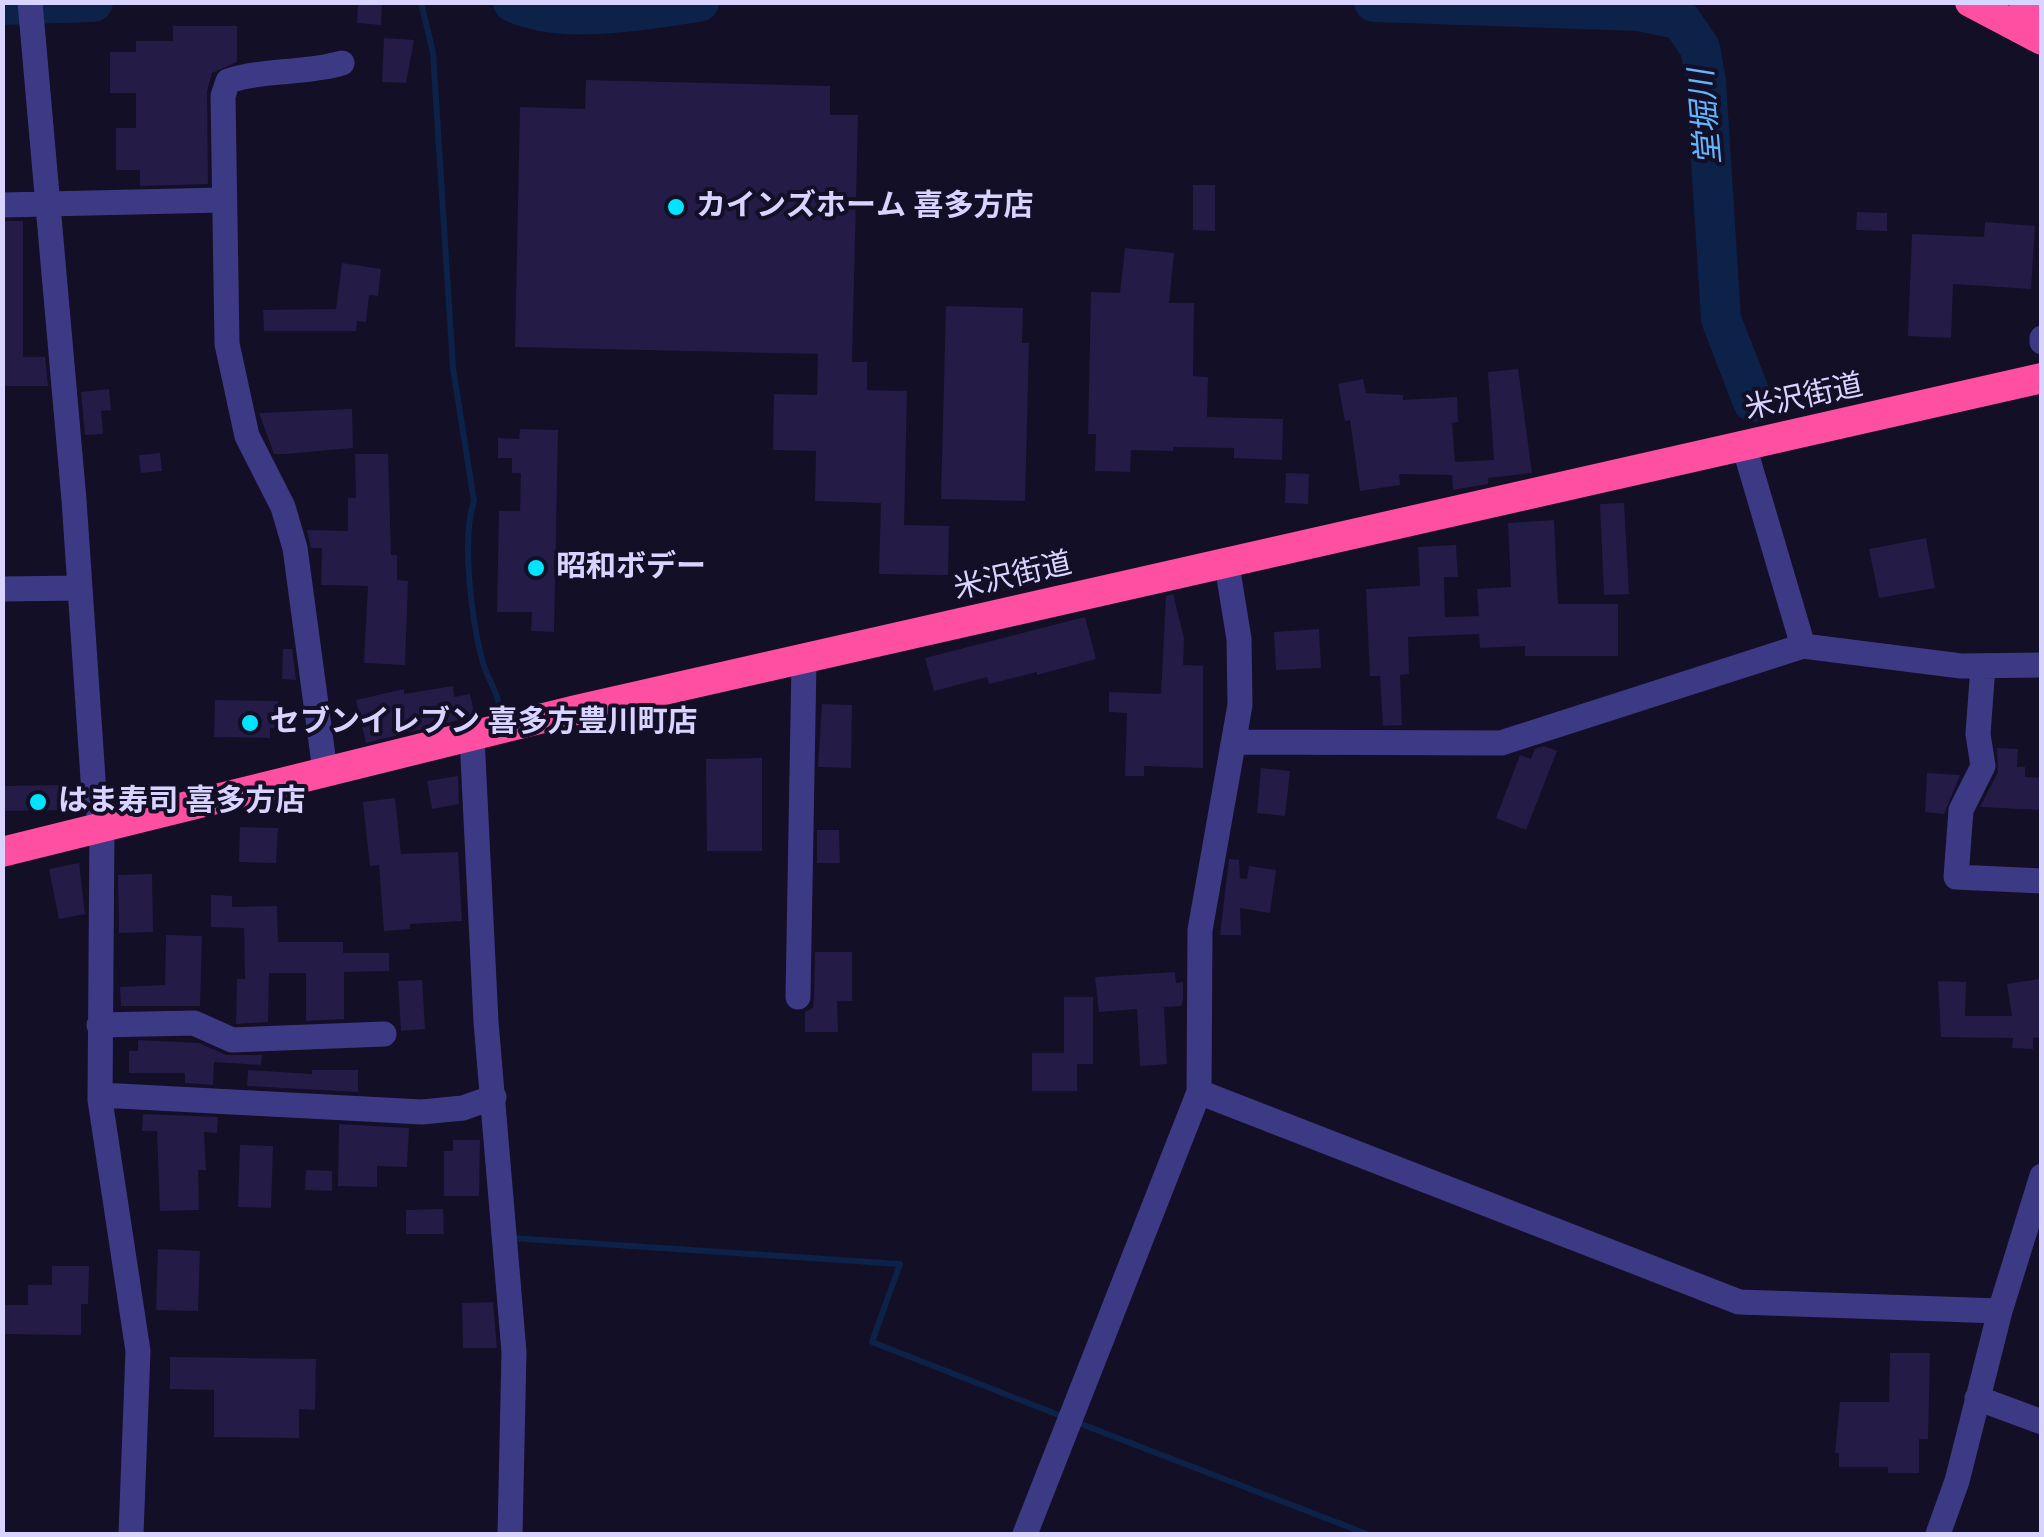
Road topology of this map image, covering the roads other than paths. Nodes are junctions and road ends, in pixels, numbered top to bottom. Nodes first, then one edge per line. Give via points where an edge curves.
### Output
1 (1970, 2) edge
2 (2024, 2) edge
3 (30, 6) edge
4 (2042, 11) edge
5 (2042, 40) edge
6 (342, 63) dead end
7 (223, 200) junction
8 (46, 204) junction
9 (2, 205) edge
10 (2042, 378) edge
11 (1744, 446) junction
12 (1227, 565) junction
13 (80, 588) junction
14 (2, 589) edge
15 (1803, 646) junction
16 (804, 661) junction
17 (2042, 665) edge
18 (1982, 666) junction
19 (472, 737) junction
20 (1240, 742) dead end
21 (324, 771) junction
22 (102, 826) junction
23 (2, 852) edge
24 (2042, 880) edge
25 (798, 997) dead end
26 (99, 1025) junction
27 (384, 1034) dead end
28 (1199, 1092) junction
29 (100, 1095) junction
30 (494, 1098) junction
31 (2042, 1176) edge
32 (2000, 1311) junction
33 (1978, 1398) junction
34 (2042, 1422) edge
35 (131, 1534) edge
36 (510, 1534) edge
37 (1024, 1534) edge
38 (1938, 1534) edge

1 - 5 highway
2 - 4 highway
3 - 8 street
6 - 7 street via 228,81
7 - 8 street
7 - 21 street via 227,344 247,436 295,548
8 - 9 street
8 - 13 street
10 - 11 highway, 米沢街道
11 - 12 highway, 米沢街道
11 - 15 street
12 - 16 highway, 米沢街道
12 - 28 street via 1239,639 1240,705 1200,930
13 - 14 street
13 - 22 street via 94,794
15 - 18 street
15 - 20 street via 1501,743
16 - 19 highway, 米沢街道
16 - 25 street
17 - 18 street
18 - 24 street via 1983,766 1961,810 1956,877
19 - 21 highway, 米沢街道
19 - 30 street
21 - 22 highway, 米沢街道
22 - 23 highway, 米沢街道
22 - 26 street
26 - 27 street via 194,1023 232,1040
26 - 29 street
28 - 32 street via 1740,1302
28 - 37 street
29 - 30 street via 422,1112
29 - 35 street via 138,1351
30 - 36 street via 514,1352
31 - 32 street
32 - 33 street
33 - 34 street
33 - 38 street

